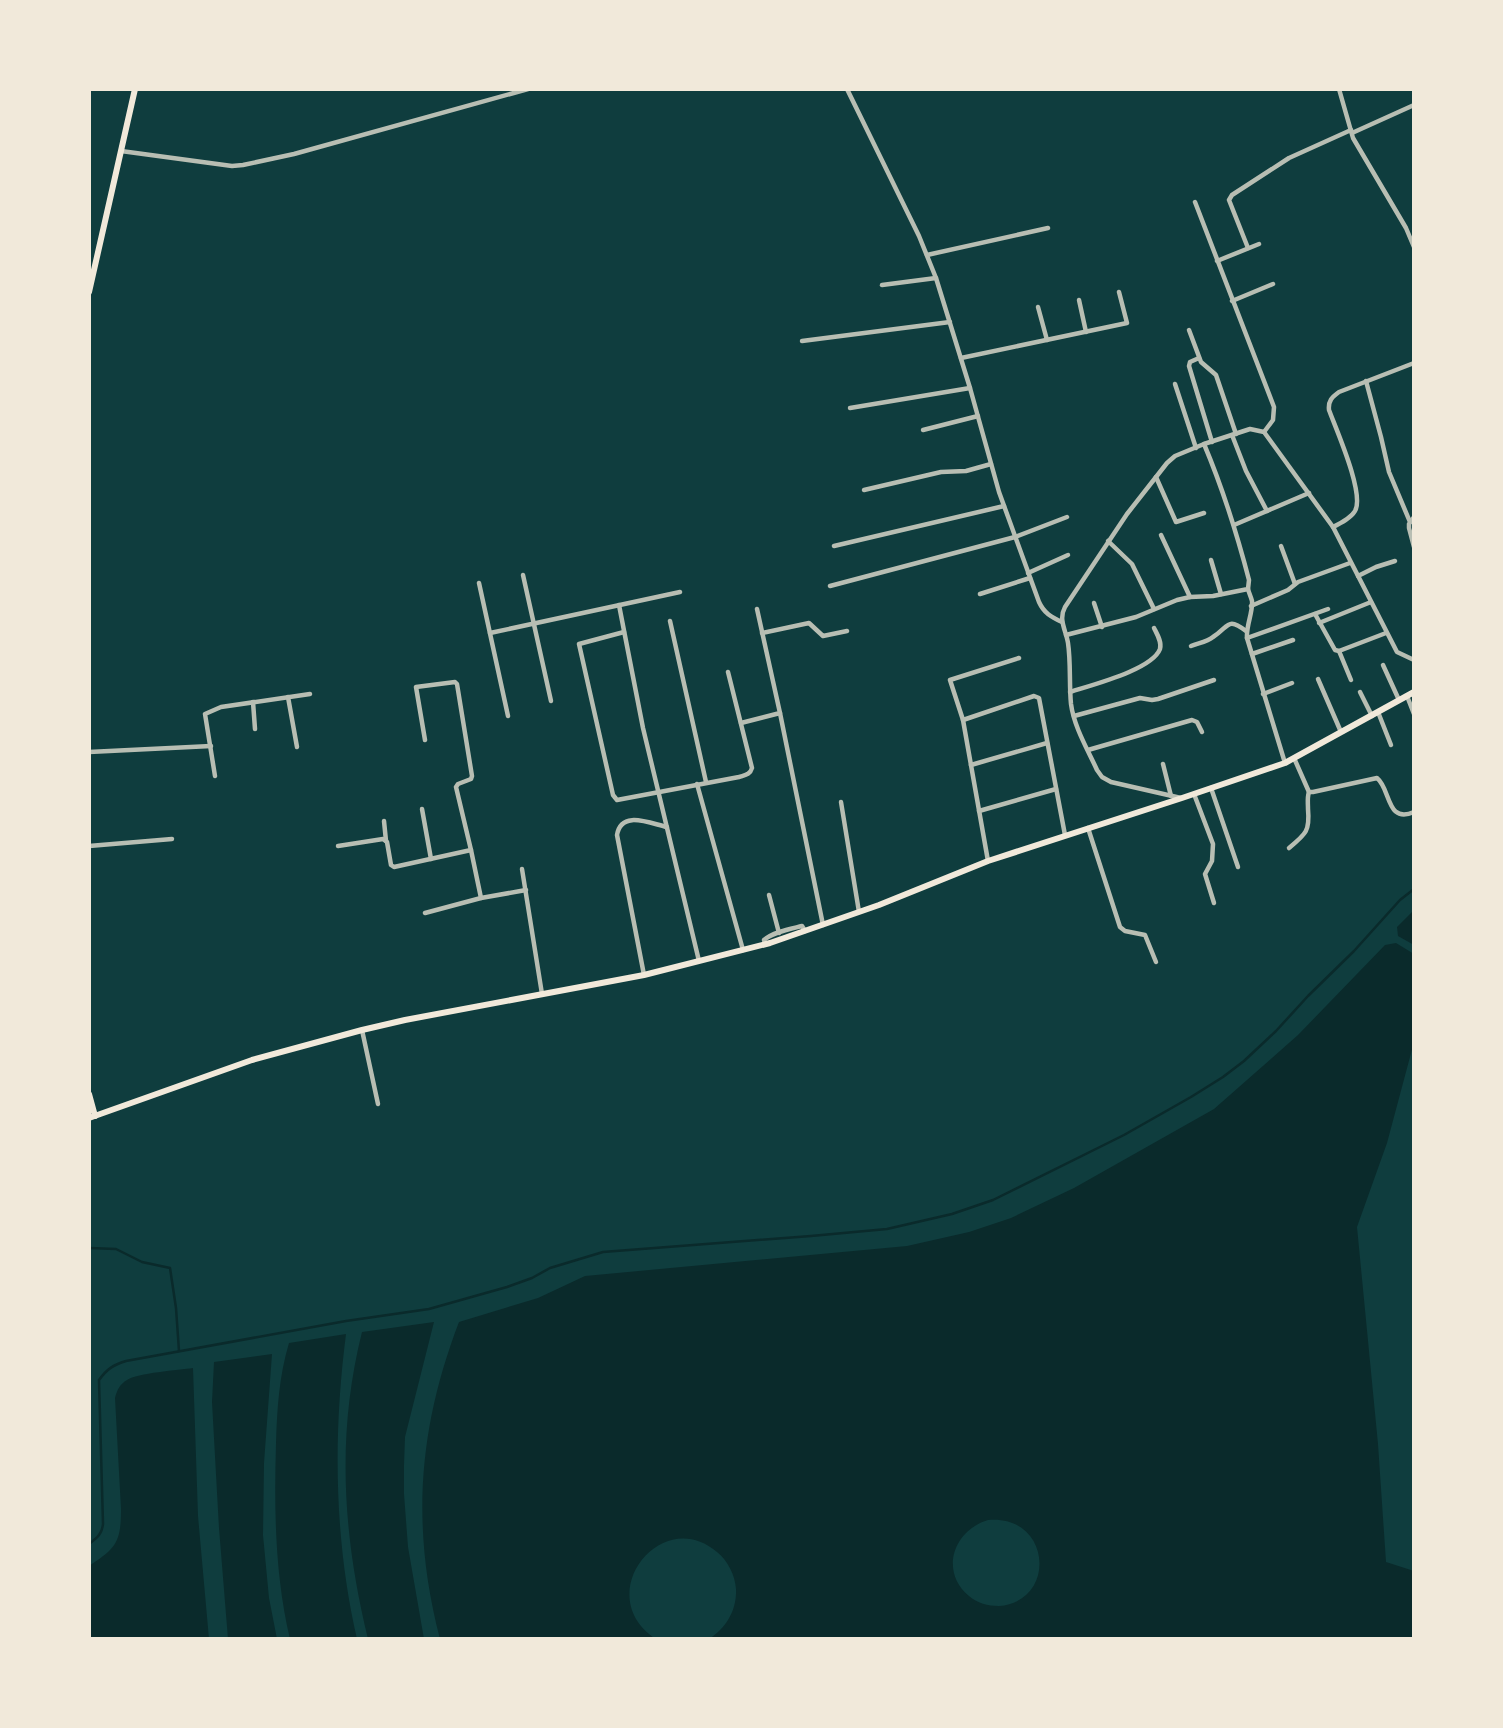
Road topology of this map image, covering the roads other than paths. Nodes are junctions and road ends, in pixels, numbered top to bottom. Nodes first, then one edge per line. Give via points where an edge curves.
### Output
1 (135, 89) edge
2 (528, 89) edge
3 (847, 89) edge
4 (1339, 89) edge
5 (1414, 105) edge
6 (1351, 132) junction
7 (121, 151) junction
8 (1195, 202) dead end
9 (1048, 228) dead end
10 (1259, 244) dead end
11 (1414, 247) edge
12 (1248, 248) junction
13 (927, 255) junction
14 (1217, 261) junction
15 (936, 278) junction
16 (1273, 284) dead end
17 (882, 285) dead end
18 (89, 292) edge
19 (1119, 292) dead end
20 (1079, 300) dead end
21 (1232, 301) junction
22 (1038, 307) dead end
23 (950, 322) junction
24 (1189, 330) dead end
25 (1086, 332) junction
26 (1046, 340) junction
27 (802, 341) dead end
28 (961, 358) junction
29 (1199, 358) junction
30 (1414, 363) edge
31 (1366, 381) junction
32 (1175, 384) dead end
33 (970, 388) junction
34 (849, 408) dead end
35 (978, 416) junction
36 (923, 430) dead end
37 (1264, 432) junction
38 (1234, 434) junction
39 (1212, 442) junction
40 (1204, 444) junction
41 (1196, 448) junction
42 (991, 464) junction
43 (1156, 477) junction
44 (864, 490) dead end
45 (1309, 493) junction
46 (1004, 506) junction
47 (1267, 511) junction
48 (1204, 513) dead end
49 (1067, 517) dead end
50 (1412, 519) edge
51 (1234, 525) junction
52 (1333, 527) junction
53 (1161, 536) dead end
54 (1015, 537) junction
55 (1108, 541) junction
56 (834, 546) dead end
57 (1281, 546) dead end
58 (1414, 547) edge
59 (1068, 555) dead end
60 (1210, 560) dead end
61 (1395, 561) dead end
62 (1350, 563) junction
63 (523, 575) dead end
64 (1029, 576) junction
65 (1358, 576) junction
66 (480, 583) dead end
67 (1295, 584) junction
68 (830, 586) dead end
69 (1248, 589) junction
70 (680, 592) dead end
71 (980, 594) dead end
72 (1221, 594) junction
73 (1191, 597) junction
74 (1371, 602) junction
75 (1094, 603) dead end
76 (619, 606) junction
77 (1251, 606) junction
78 (1328, 608) dead end
79 (757, 609) dead end
80 (1155, 609) junction
81 (1315, 614) junction
82 (670, 621) dead end
83 (1062, 621) junction
84 (1319, 623) junction
85 (534, 624) junction
86 (1102, 627) junction
87 (1154, 628) dead end
88 (848, 631) dead end
89 (1246, 631) junction
90 (624, 632) junction
91 (490, 633) junction
92 (762, 633) junction
93 (1386, 633) junction
94 (1066, 635) junction
95 (1247, 638) junction
96 (1293, 640) dead end
97 (1191, 646) dead end
98 (1339, 651) junction
99 (1252, 654) junction
100 (1019, 657) dead end
101 (1414, 660) edge
102 (1383, 665) dead end
103 (729, 672) dead end
104 (1318, 679) dead end
105 (1214, 680) dead end
106 (1351, 680) dead end
107 (1292, 683) dead end
108 (1070, 692) junction
109 (1360, 692) dead end
110 (310, 694) dead end
111 (1264, 694) junction
112 (1410, 694) edge
113 (288, 697) junction
114 (551, 701) dead end
115 (1399, 701) junction
116 (253, 702) junction
117 (780, 713) junction
118 (1375, 714) junction
119 (1414, 714) edge
120 (508, 716) dead end
121 (1074, 716) junction
122 (963, 720) junction
123 (741, 723) junction
124 (255, 729) dead end
125 (1202, 732) dead end
126 (1342, 732) junction
127 (425, 740) dead end
128 (1047, 743) junction
129 (1391, 745) dead end
130 (211, 746) junction
131 (297, 747) dead end
132 (1088, 750) junction
133 (89, 752) edge
134 (1294, 758) junction
135 (1285, 763) junction
136 (1163, 764) dead end
137 (971, 765) junction
138 (215, 776) dead end
139 (706, 782) junction
140 (698, 784) junction
141 (1212, 788) junction
142 (1056, 789) junction
143 (1309, 792) junction
144 (659, 793) junction
145 (1194, 794) junction
146 (1171, 796) junction
147 (1182, 798) junction
148 (841, 802) dead end
149 (422, 809) dead end
150 (979, 811) junction
151 (1414, 812) edge
152 (384, 821) dead end
153 (667, 827) junction
154 (1088, 828) junction
155 (1065, 835) junction
156 (172, 838) dead end
157 (387, 842) junction
158 (89, 846) edge
159 (338, 846) dead end
160 (1289, 848) dead end
161 (471, 850) junction
162 (431, 859) junction
163 (988, 860) junction
164 (1238, 867) dead end
165 (522, 869) dead end
166 (526, 890) junction
167 (769, 895) dead end
168 (481, 898) junction
169 (1214, 903) dead end
170 (859, 912) junction
171 (425, 913) dead end
172 (823, 926) junction
173 (805, 931) junction
174 (779, 933) junction
175 (765, 944) junction
176 (743, 950) junction
177 (699, 961) junction
178 (1156, 962) dead end
179 (644, 975) junction
180 (542, 994) junction
181 (362, 1030) junction
182 (89, 1094) edge
183 (378, 1104) dead end
184 (92, 1117) edge

1 - 7 main road
2 - 7 street via 243,165
3 - 13 street
4 - 6 street
5 - 6 street
6 - 11 street
6 - 12 street via 1289,158 1232,195 1229,200
7 - 18 main road
8 - 14 street
9 - 13 street
10 - 12 street
12 - 14 street
13 - 15 street
14 - 21 street
15 - 17 street
15 - 23 street
16 - 21 street
19 - 25 street via 1127,323
20 - 25 street
21 - 37 street via 1274,407 1273,419
22 - 26 street
23 - 27 street
23 - 28 street
24 - 29 street
25 - 26 street
26 - 28 street
28 - 33 street
29 - 38 street via 1216,375
29 - 39 street via 1189,366
30 - 31 street
31 - 50 street via 1389,472
31 - 52 street via 1339,392 1329,403 1359,502 1350,517
32 - 41 street
33 - 34 street
33 - 35 street
35 - 36 street
35 - 42 street
37 - 38 street via 1250,429
37 - 45 street
38 - 39 street
38 - 47 street via 1246,471
39 - 40 street
40 - 41 street
40 - 51 street
41 - 43 street via 1175,456
42 - 44 street
42 - 46 street
43 - 48 street via 1176,522
43 - 55 street
45 - 47 street
45 - 52 street
46 - 54 street
46 - 56 street
47 - 51 street
49 - 54 street
50 - 58 street via 1409,528
51 - 69 street
52 - 62 street
53 - 73 street
54 - 64 street
54 - 68 street
55 - 80 street via 1132,564
55 - 83 street via 1062,612
57 - 67 street
59 - 64 street
60 - 72 street
61 - 65 street
62 - 65 street
62 - 67 street
63 - 85 street
64 - 71 street
64 - 83 street via 1045,612
65 - 74 street
66 - 91 street
67 - 77 street
69 - 72 street
69 - 77 street
70 - 76 street
72 - 73 street
73 - 80 street
74 - 84 street
74 - 93 street
75 - 86 street
76 - 85 street
76 - 90 street
77 - 89 street
78 - 81 street
79 - 92 street
80 - 86 street
81 - 84 street
81 - 95 street
82 - 139 street
83 - 94 street
84 - 98 street
85 - 91 street
85 - 114 street
86 - 94 street
87 - 108 street via 1161,646 1141,666
88 - 92 street via 824,636 809,623
89 - 95 street
89 - 97 street via 1237,623 1230,624
90 - 144 street
90 - 144 street via 579,644 613,795 620,800
91 - 120 street
92 - 117 street
93 - 98 street
93 - 101 street via 1397,652
94 - 108 street
95 - 99 street
96 - 99 street
98 - 106 street
99 - 111 street
100 - 122 street via 950,680
102 - 115 street
103 - 123 street
104 - 126 street
105 - 121 street via 1158,699 1140,698
107 - 111 street
108 - 121 street
109 - 118 street
110 - 113 street
111 - 135 street
112 - 115 main road
112 - 119 street
113 - 116 street
113 - 131 street
115 - 118 main road
116 - 124 street
116 - 130 street via 205,714
117 - 123 street
117 - 172 street
118 - 126 main road
118 - 129 street
121 - 132 street
122 - 128 street via 1036,696
122 - 137 street
123 - 139 street via 751,771
125 - 132 street via 1192,720
126 - 134 main road
127 - 161 street via 416,687 455,682 472,776 456,787
128 - 137 street
128 - 142 street
130 - 133 street
130 - 138 street
132 - 146 street via 1097,771 1111,782
134 - 135 main road
134 - 143 street
135 - 141 main road
136 - 146 street
137 - 150 street
139 - 140 street
140 - 144 street
140 - 176 street
141 - 145 main road
141 - 164 street
142 - 150 street
142 - 155 street
143 - 151 street via 1377,778 1397,813 1406,816
143 - 160 street via 1308,828
144 - 153 street
145 - 147 main road
145 - 169 street via 1213,844 1205,874
146 - 147 street
147 - 154 main road
148 - 170 street
149 - 162 street
150 - 163 street
152 - 157 street
153 - 177 street
153 - 179 street via 630,819 618,827
154 - 155 main road
154 - 178 street via 1120,927 1145,934
155 - 163 main road
156 - 158 street
157 - 159 street
157 - 162 street via 394,867
161 - 162 street
161 - 168 street
163 - 170 main road
165 - 166 street
166 - 168 street
166 - 180 street
167 - 174 street
168 - 171 street
170 - 172 main road
172 - 173 main road
173 - 174 street via 802,926
173 - 175 main road
174 - 175 street via 764,939
175 - 176 main road
176 - 177 main road
177 - 179 main road
179 - 180 main road
180 - 181 main road
181 - 183 street
181 - 184 main road via 252,1060
182 - 184 main road

